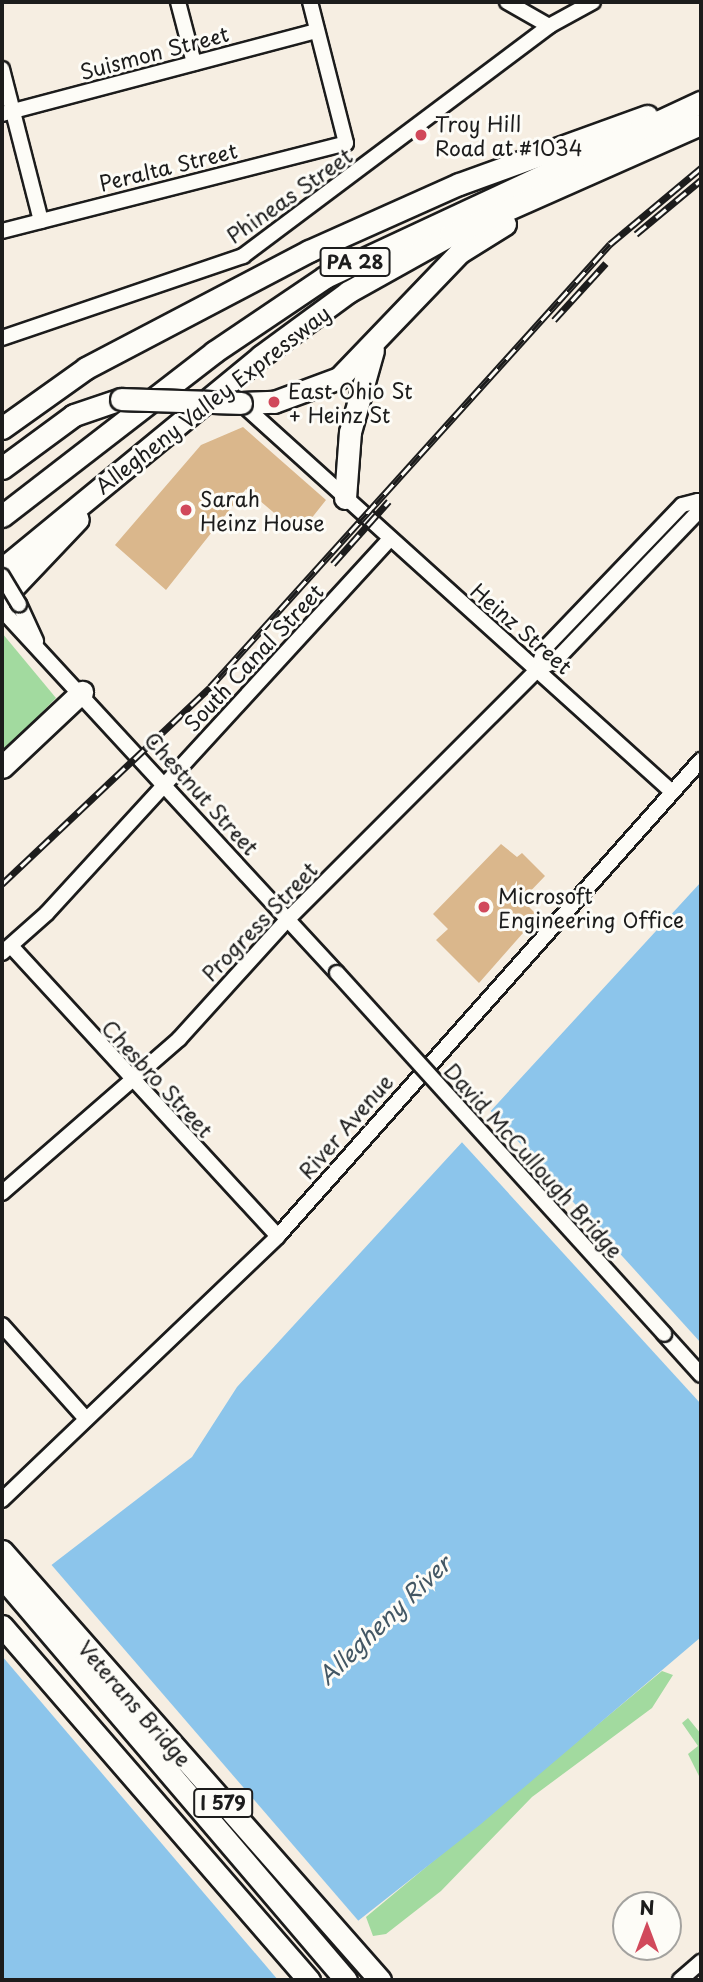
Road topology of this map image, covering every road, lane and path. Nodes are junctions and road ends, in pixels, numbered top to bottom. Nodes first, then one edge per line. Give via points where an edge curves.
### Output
1 (178, 2) edge
2 (310, 2) edge
3 (507, 2) edge
4 (593, 2) edge
5 (549, 26) junction
6 (317, 31) junction
7 (194, 63) junction
8 (2, 69) edge
9 (701, 99) edge
10 (7, 112) edge
11 (701, 124) edge
12 (608, 167) junction
13 (41, 221) junction
14 (2, 232) edge
15 (2, 338) edge
16 (373, 349) junction
17 (241, 403) junction
18 (10, 417) edge
19 (2, 428) edge
20 (166, 436) junction
21 (2, 468) edge
22 (345, 498) junction
23 (701, 508) edge
24 (2, 516) edge
25 (389, 540) junction
26 (2, 569) edge
27 (2, 576) edge
28 (7, 607) edge
29 (538, 669) junction
30 (82, 692) junction
31 (701, 760) edge
32 (2, 767) edge
33 (165, 783) junction
34 (671, 791) junction
35 (288, 919) junction
36 (6, 949) edge
37 (337, 974) joint
38 (131, 1082) junction
39 (2, 1193) edge
40 (278, 1236) junction
41 (2, 1325) edge
42 (701, 1375) edge
43 (86, 1419) junction
44 (2, 1500) edge
45 (2, 1551) edge
46 (2, 1577) edge
47 (2, 1626) edge
48 (701, 1962) edge
49 (309, 1980) edge
50 (346, 1980) edge
51 (380, 1980) edge
52 (680, 1980) edge

1 - 7 street
2 - 6 street
3 - 5 street
4 - 5 street
5 - 15 street, Phineas Street via 243,256 205,274
6 - 7 street, Suismon Street
6 - 13 street, Peralta Street via 346,143
7 - 10 street, Suismon Street
8 - 10 street
9 - 18 highway via 374,220 110,354
9 - 24 highway, Allegheny Valley Expressway / PA 28 via 325,278 224,344
10 - 13 street
11 - 12 highway, Allegheny Valley Expressway / PA 28
12 - 16 highway via 460,252
12 - 20 highway, Allegheny Valley Expressway / PA 28 via 400,260 261,356
13 - 14 street, Peralta Street
16 - 17 highway via 339,378 306,394
16 - 22 highway via 350,432
17 - 21 highway, bridge via 121,399 74,415
17 - 22 street, Heinz Street
18 - 19 highway
20 - 26 highway, Allegheny Valley Expressway / PA 28
20 - 28 highway
22 - 25 street, Heinz Street
23 - 29 street, Progress Street via 555,661
25 - 29 street, Heinz Street
25 - 33 street, South Canal Street
27 - 28 street, Chestnut Street, bridge
28 - 30 street, Chestnut Street
29 - 34 street, Heinz Street
29 - 35 street, Progress Street
30 - 32 highway
30 - 33 street, Chestnut Street
31 - 34 street, River Avenue
33 - 35 street, Chestnut Street
33 - 36 street, South Canal Street
34 - 40 street, River Avenue
35 - 37 street, Chestnut Street
35 - 38 street, Progress Street
36 - 38 street, Chesbro Street
37 - 42 street, David McCullough Bridge, bridge
38 - 39 street, Progress Street
38 - 40 street, Chesbro Street
40 - 43 street, River Avenue
41 - 43 street
43 - 44 street, River Avenue
45 - 51 highway, Veterans Bridge / I 579
46 - 50 highway
47 - 49 highway, I 579
48 - 52 street

